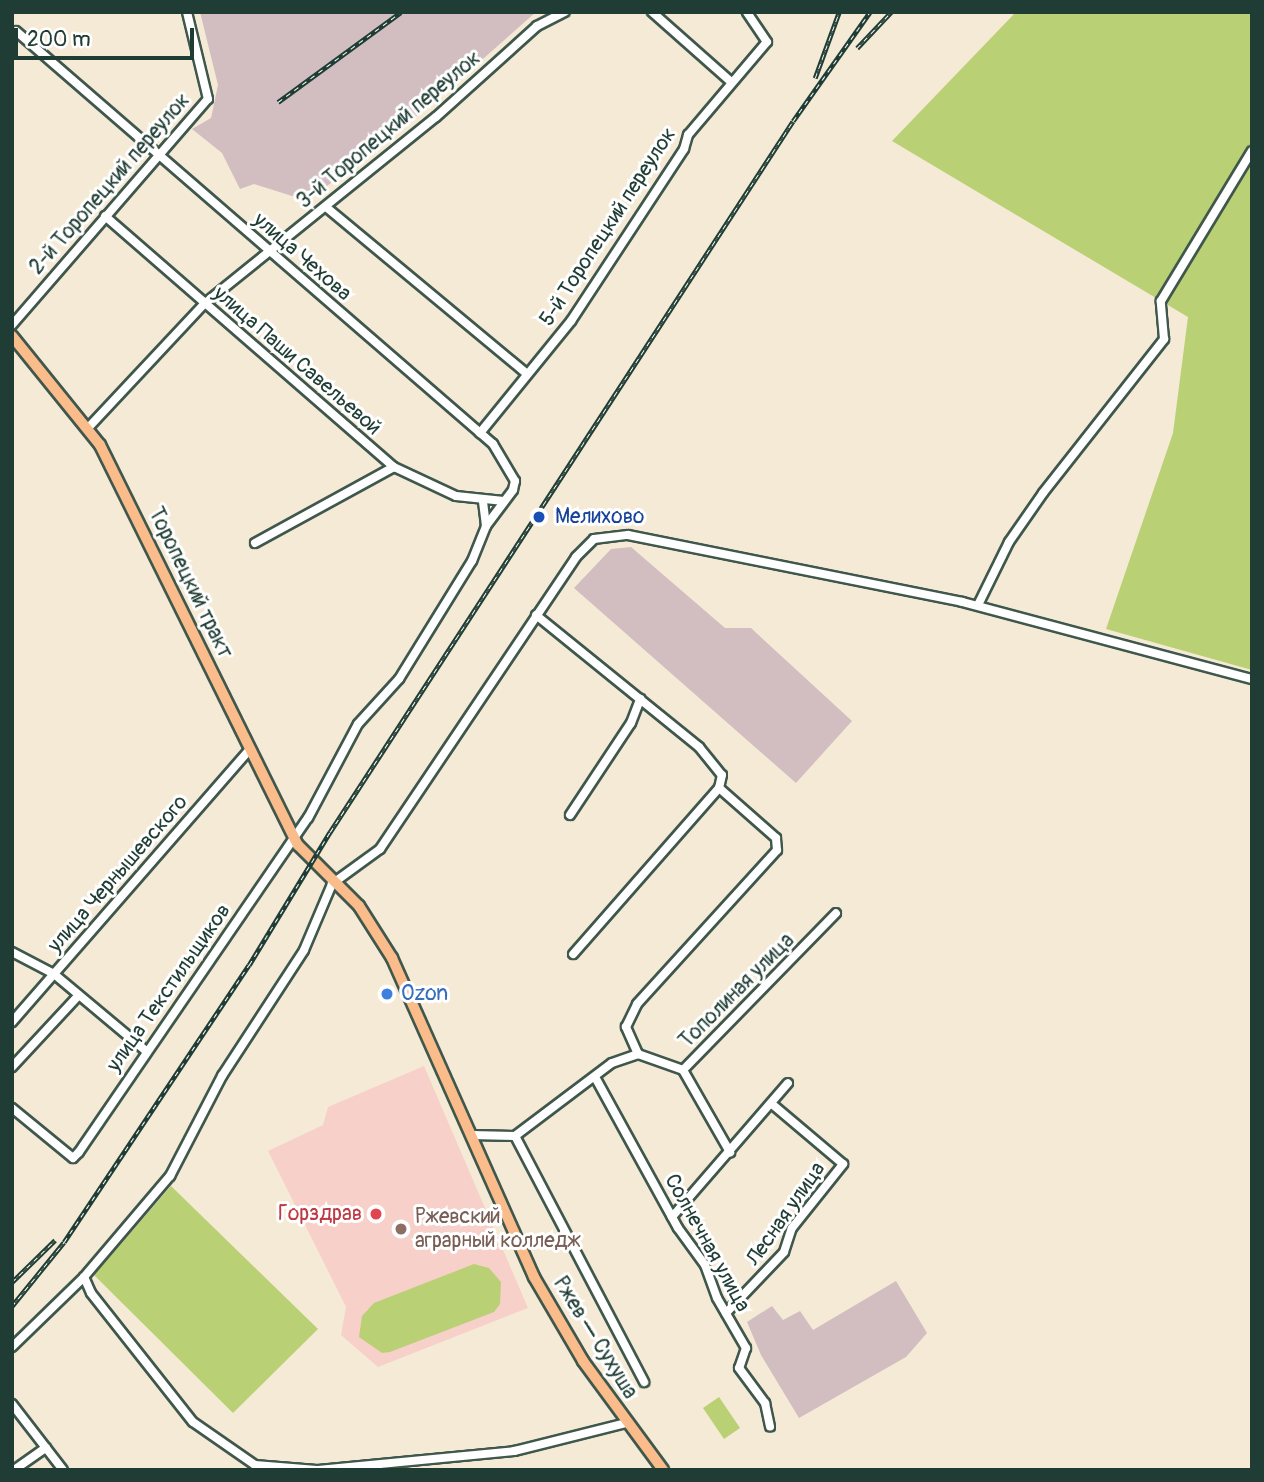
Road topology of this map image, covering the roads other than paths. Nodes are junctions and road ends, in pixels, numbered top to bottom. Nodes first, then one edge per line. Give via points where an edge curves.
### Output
1 (187, 12) edge
2 (565, 12) edge
3 (652, 12) edge
4 (747, 12) edge
5 (16, 31) dead end
6 (730, 81) junction
7 (1252, 151) edge
8 (157, 153) junction
9 (326, 207) junction
10 (105, 216) junction
11 (270, 254) junction
12 (204, 304) junction
13 (12, 325) edge
14 (12, 336) edge
15 (526, 373) junction
16 (89, 428) junction
17 (480, 433) junction
18 (394, 467) junction
19 (483, 501) junction
20 (504, 501) junction
21 (486, 526) junction
22 (256, 543) dead end
23 (978, 605) junction
24 (536, 615) junction
25 (1252, 679) edge
26 (640, 699) junction
27 (250, 749) junction
28 (719, 788) junction
29 (570, 815) dead end
30 (294, 838) junction
31 (336, 881) junction
32 (836, 913) dead end
33 (12, 952) edge
34 (573, 954) dead end
35 (54, 974) junction
36 (79, 995) junction
37 (12, 1022) edge
38 (145, 1050) junction
39 (638, 1054) junction
40 (12, 1067) edge
41 (682, 1070) junction
42 (595, 1077) junction
43 (788, 1083) dead end
44 (772, 1104) junction
45 (12, 1108) edge
46 (471, 1135) junction
47 (515, 1136) junction
48 (730, 1152) junction
49 (672, 1217) junction
50 (84, 1277) junction
51 (726, 1312) junction
52 (12, 1347) edge
53 (644, 1382) dead end
54 (12, 1404) edge
55 (626, 1423) junction
56 (770, 1426) dead end
57 (46, 1448) junction
58 (13, 1470) edge
59 (63, 1470) edge
60 (318, 1470) edge
61 (663, 1470) edge

1 - 8 street, 2-й Торопецкий переулок via 208,99
2 - 9 street, 3-й Торопецкий переулок via 537,26
3 - 6 street
4 - 6 street, 5-й Торопецкий переулок via 766,34 767,42
5 - 8 street, улица Чехова
6 - 15 street, 5-й Торопецкий переулок via 715,107 688,135 684,149 571,321
7 - 23 street via 1161,301 1164,339 1043,493 1009,542
8 - 10 street, 2-й Торопецкий переулок
8 - 11 street, улица Чехова
9 - 11 street, 3-й Торопецкий переулок
9 - 15 street
10 - 12 street, улица Паши Савельевой
10 - 13 street, 2-й Торопецкий переулок
11 - 12 street, 3-й Торопецкий переулок
11 - 17 street, улица Чехова
12 - 16 street, 3-й Торопецкий переулок
12 - 18 street, улица Паши Савельевой
14 - 16 main road, Торопецкий тракт
15 - 17 street, 5-й Торопецкий переулок
16 - 27 main road, Торопецкий тракт
17 - 20 street, улица Чехова via 513,475 513,490
18 - 19 street, улица Паши Савельевой via 456,496
18 - 22 street
19 - 20 street, улица Паши Савельевой
19 - 21 street
20 - 21 street, улица Чехова
21 - 30 street via 472,561 399,679 358,724
23 - 24 street via 612,535 594,539 582,549
23 - 25 street
24 - 26 street
24 - 31 street via 380,849
26 - 28 street via 714,761 722,775
26 - 29 street via 631,723
27 - 30 main road, Торопецкий тракт
27 - 35 street, улица Чернышевского
28 - 34 street
28 - 39 street via 776,838 776,850 637,1004 626,1027
30 - 31 main road, Торопецкий тракт
30 - 38 street, улица Текстильщиков
31 - 46 main road via 359,905 392,958
31 - 50 street via 303,950 222,1076 170,1176
32 - 41 street, Тополиная улица
33 - 35 street
35 - 36 street
35 - 37 street, улица Чернышевского
36 - 38 street
36 - 40 street
38 - 45 street, улица Текстильщиков via 73,1158
39 - 41 street, Тополиная улица
39 - 42 street via 611,1063
41 - 48 street
42 - 47 street
42 - 49 street, Солнечная улица
43 - 44 street
44 - 48 street
44 - 51 street, Лесная улица via 843,1164 792,1228 784,1252
46 - 47 street
46 - 55 main road, Ржев — Сухуша via 534,1277
47 - 53 street
48 - 49 street
49 - 51 street, Солнечная улица via 705,1265
50 - 52 street
50 - 60 street via 91,1293 193,1422 255,1465
51 - 56 street, Солнечная улица via 746,1348 739,1368 765,1403
54 - 57 street
55 - 60 street via 513,1451
55 - 61 main road, Ржев — Сухуша
57 - 58 street
57 - 59 street

